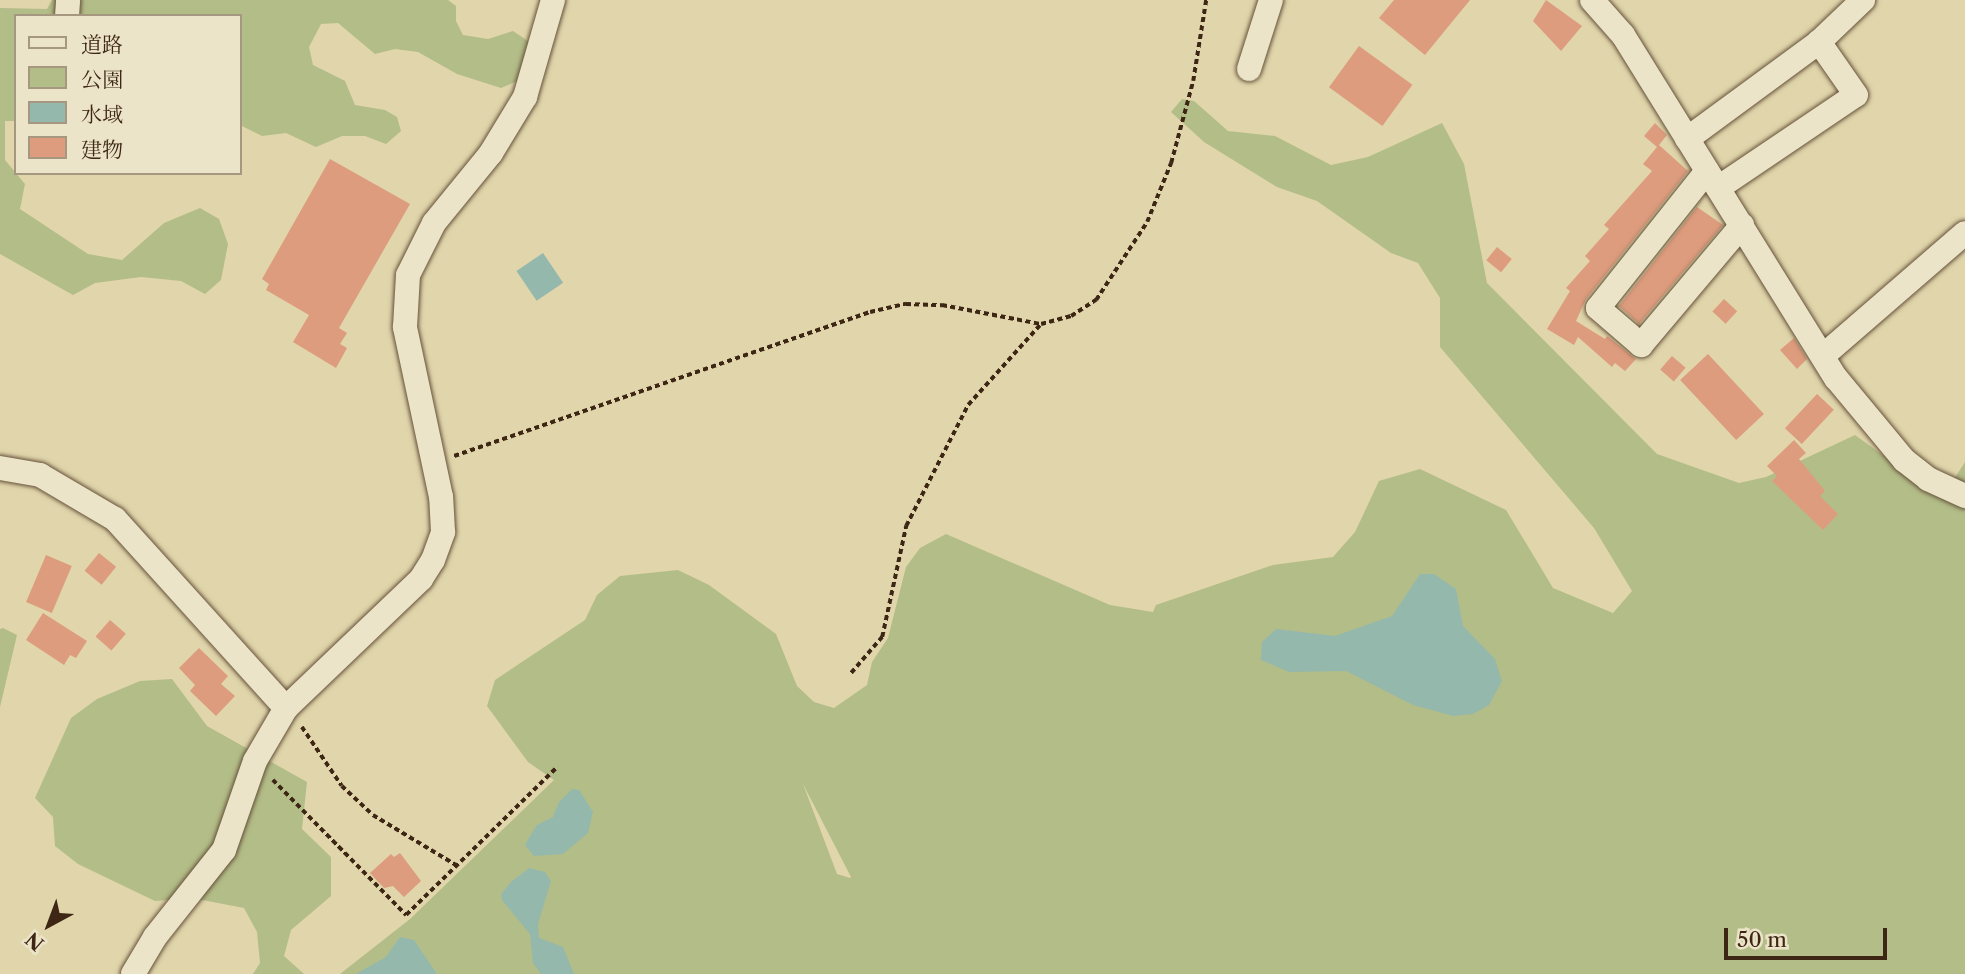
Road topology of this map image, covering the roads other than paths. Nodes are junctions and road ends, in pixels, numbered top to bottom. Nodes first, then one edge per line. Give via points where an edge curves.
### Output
1 (553, 0) edge
2 (1271, 0) edge
3 (1592, 0) edge
4 (1863, 0) edge
5 (1819, 41) junction
6 (1249, 69) dead end
7 (1687, 139) junction
8 (1713, 179) junction
9 (1742, 225) junction
10 (1965, 233) edge
11 (1824, 355) junction
12 (0, 468) edge
13 (1965, 496) edge
14 (286, 708) junction
15 (133, 974) edge

1 - 14 street via 525,97 491,153 434,223 408,275 405,327 434,463 443,531 433,560 421,579
2 - 6 street
3 - 7 street via 1623,35
4 - 5 street
5 - 7 street
5 - 8 street via 1856,95
7 - 8 street
8 - 9 street
8 - 9 street via 1598,308 1641,345
9 - 11 street
10 - 11 street
11 - 13 street via 1836,378 1904,460 1927,479
12 - 14 street via 40,475 115,519
14 - 15 street via 255,761 224,850 155,937

